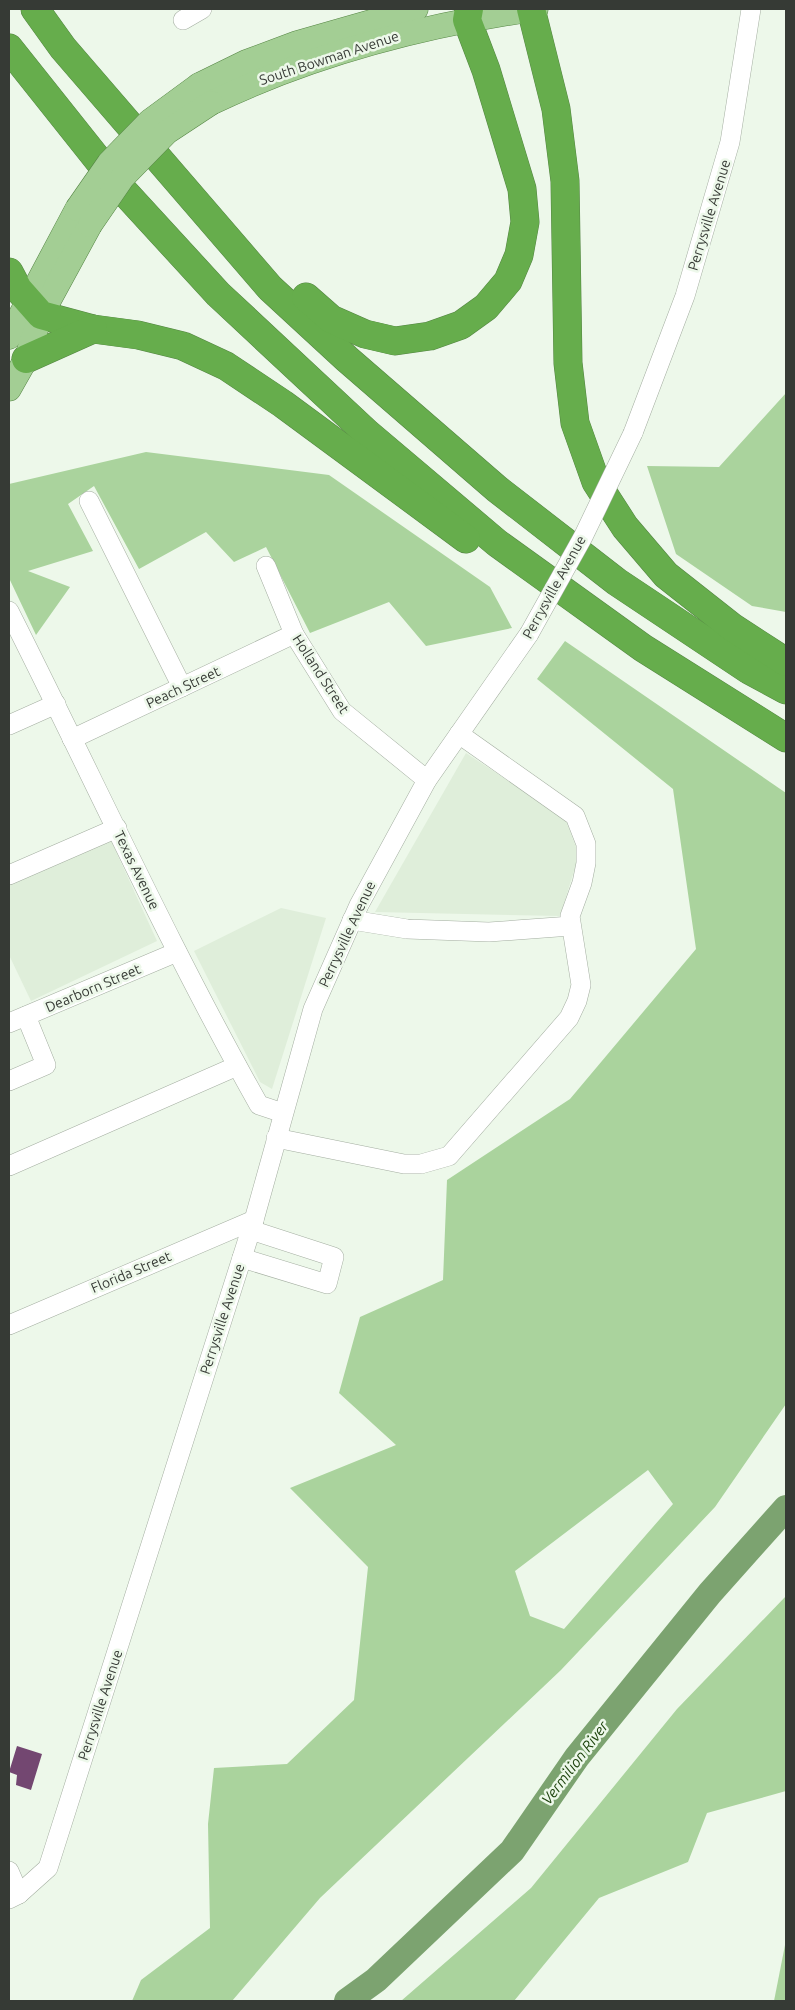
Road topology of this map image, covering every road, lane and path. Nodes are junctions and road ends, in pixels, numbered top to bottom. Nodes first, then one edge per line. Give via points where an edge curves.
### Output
1 (35, 9) edge
2 (202, 9) edge
3 (416, 9) edge
4 (531, 9) edge
5 (536, 9) edge
6 (751, 9) edge
7 (468, 14) edge
8 (183, 20) dead end
9 (9, 48) edge
10 (205, 94) junction
11 (199, 205) junction
12 (9, 272) edge
13 (35, 307) junction
14 (93, 329) junction
15 (9, 337) edge
16 (26, 359) junction
17 (9, 389) edge
18 (89, 501) dead end
19 (266, 566) dead end
20 (9, 611) edge
21 (294, 634) junction
22 (786, 662) edge
23 (182, 687) junction
24 (786, 690) edge
25 (56, 704) junction
26 (9, 725) edge
27 (460, 734) junction
28 (786, 738) edge
29 (72, 739) junction
30 (786, 753) edge
31 (427, 780) junction
32 (117, 828) junction
33 (9, 875) edge
34 (352, 920) junction
35 (572, 926) junction
36 (177, 952) junction
37 (17, 1019) edge
38 (237, 1066) junction
39 (9, 1081) edge
40 (283, 1113) junction
41 (276, 1138) junction
42 (9, 1166) edge
43 (252, 1225) junction
44 (242, 1258) junction
45 (9, 1325) edge
46 (9, 1871) edge
47 (14, 1896) edge

1 - 11 highway via 63,48
2 - 8 street
3 - 10 main road, South Bowman Avenue via 297,43 246,62
4 - 5 main road, South Bowman Avenue
4 - 7 main road, South Bowman Avenue
4 - 22 highway via 556,109 565,181 568,363 575,423 596,482 624,527 666,575 732,627
6 - 27 street, Perrysville Avenue, bridge via 730,142 685,296 633,434 583,537 530,634
7 - 10 main road, South Bowman Avenue
7 - 11 highway via 522,190 525,222 519,255 508,281 486,307 461,325 430,336 395,341 365,334 331,319
9 - 28 highway via 118,185 212,287 367,433 497,543 642,648
10 - 13 main road, South Bowman Avenue, bridge via 83,217
11 - 24 highway via 270,288 497,489 617,582 749,670
12 - 13 highway
13 - 14 highway
13 - 15 main road, South Bowman Avenue
13 - 16 main road, South Bowman Avenue
14 - 16 highway
14 - 30 highway via 183,346 226,366 283,404 632,660
16 - 17 main road, South Bowman Avenue
18 - 23 street
19 - 21 street, Holland Street
20 - 25 street, Texas Avenue
21 - 23 street, Peach Street
21 - 31 street, Holland Street via 342,711
23 - 29 street, Peach Street
25 - 26 street
25 - 29 street, Texas Avenue
27 - 31 street, Perrysville Avenue
27 - 35 street via 575,816 586,844 586,864 570,916
29 - 32 street, Texas Avenue
31 - 34 street, Perrysville Avenue
32 - 33 street
32 - 36 street, Texas Avenue
34 - 35 street via 407,929 490,932
34 - 40 street, Perrysville Avenue via 313,1009
35 - 41 street via 581,985 578,1001 569,1018 449,1156 421,1164 404,1164
36 - 37 street, Dearborn Street
36 - 38 street, Texas Avenue
37 - 39 street via 46,1065
38 - 40 street, Texas Avenue via 259,1105
38 - 42 street
40 - 41 street, Perrysville Avenue
41 - 43 street, Perrysville Avenue
43 - 44 street, Perrysville Avenue
43 - 44 street via 334,1257 327,1284
43 - 45 street, Florida Street
44 - 47 street, Perrysville Avenue via 48,1868
46 - 47 street

